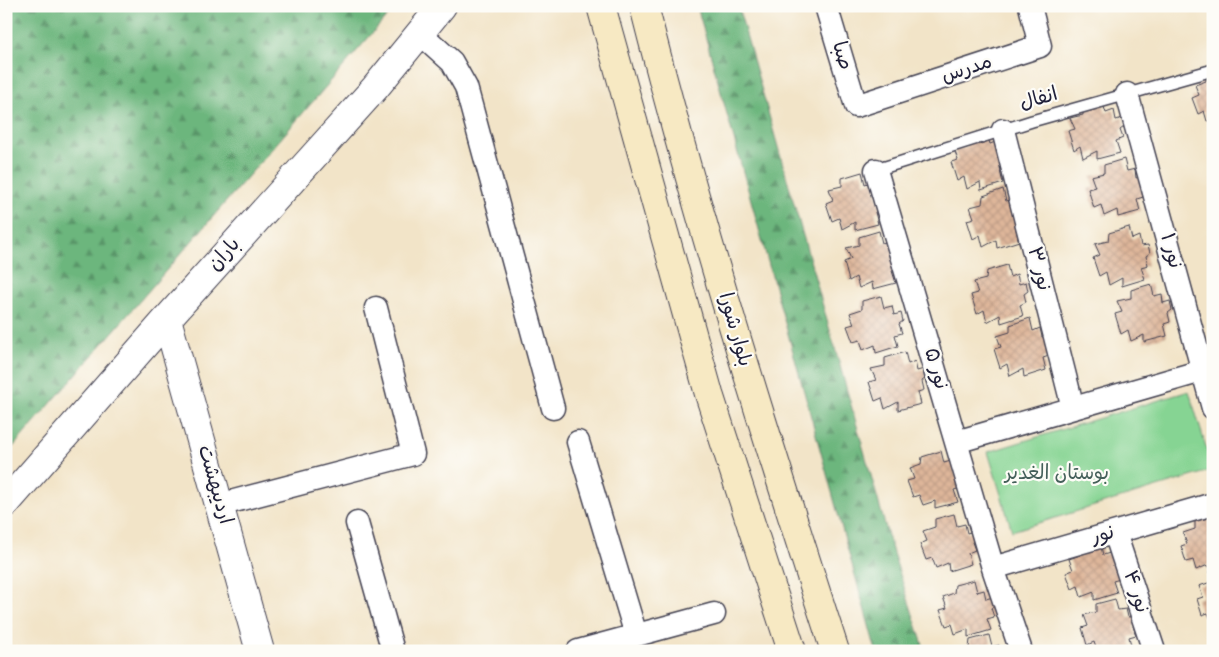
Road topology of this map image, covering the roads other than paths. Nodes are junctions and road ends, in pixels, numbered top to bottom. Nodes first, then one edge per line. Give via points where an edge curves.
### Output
1 (442, 6) edge
2 (601, 6) edge
3 (644, 6) edge
4 (826, 6) edge
5 (1030, 6) edge
6 (420, 33) junction
7 (1213, 70) edge
8 (1127, 94) junction
9 (856, 106) joint
10 (1003, 130) junction
11 (876, 170) joint
12 (376, 308) dead end
13 (167, 319) junction
14 (1202, 371) junction
15 (554, 408) dead end
16 (1073, 408) junction
17 (1213, 408) edge
18 (578, 442) dead end
19 (956, 442) junction
20 (6, 503) edge
21 (1213, 504) edge
22 (219, 505) junction
23 (357, 523) dead end
24 (1115, 533) junction
25 (993, 568) junction
26 (714, 614) dead end
27 (636, 635) junction
28 (260, 651) edge
29 (393, 651) edge
30 (578, 651) edge
31 (792, 651) edge
32 (835, 651) edge
33 (1021, 651) edge
34 (1154, 651) edge

1 - 6 street, باران
2 - 31 main road, بلوار شورا via 709,394
3 - 32 main road, بلوار شورا via 750,383
4 - 9 street, صبا
5 - 9 street, مدرس via 1040,46
6 - 13 street, باران via 376,88
6 - 15 street via 452,62 466,87
7 - 8 lane, انفال
8 - 10 lane, انفال
8 - 14 street, نور ۱
10 - 11 lane, انفال
10 - 16 street, نور ۳
11 - 19 street, نور ۵
12 - 22 street via 413,454
13 - 20 street, باران
13 - 22 street, اردیبهشت
14 - 16 street
14 - 17 street, نور ۱
16 - 19 street
18 - 27 street
19 - 25 street, نور ۵
21 - 24 street, نور
22 - 28 street, اردیبهشت
23 - 29 street
24 - 25 street, نور
24 - 34 street, نور ۴
25 - 33 street, نور ۵
26 - 27 street
27 - 30 street

